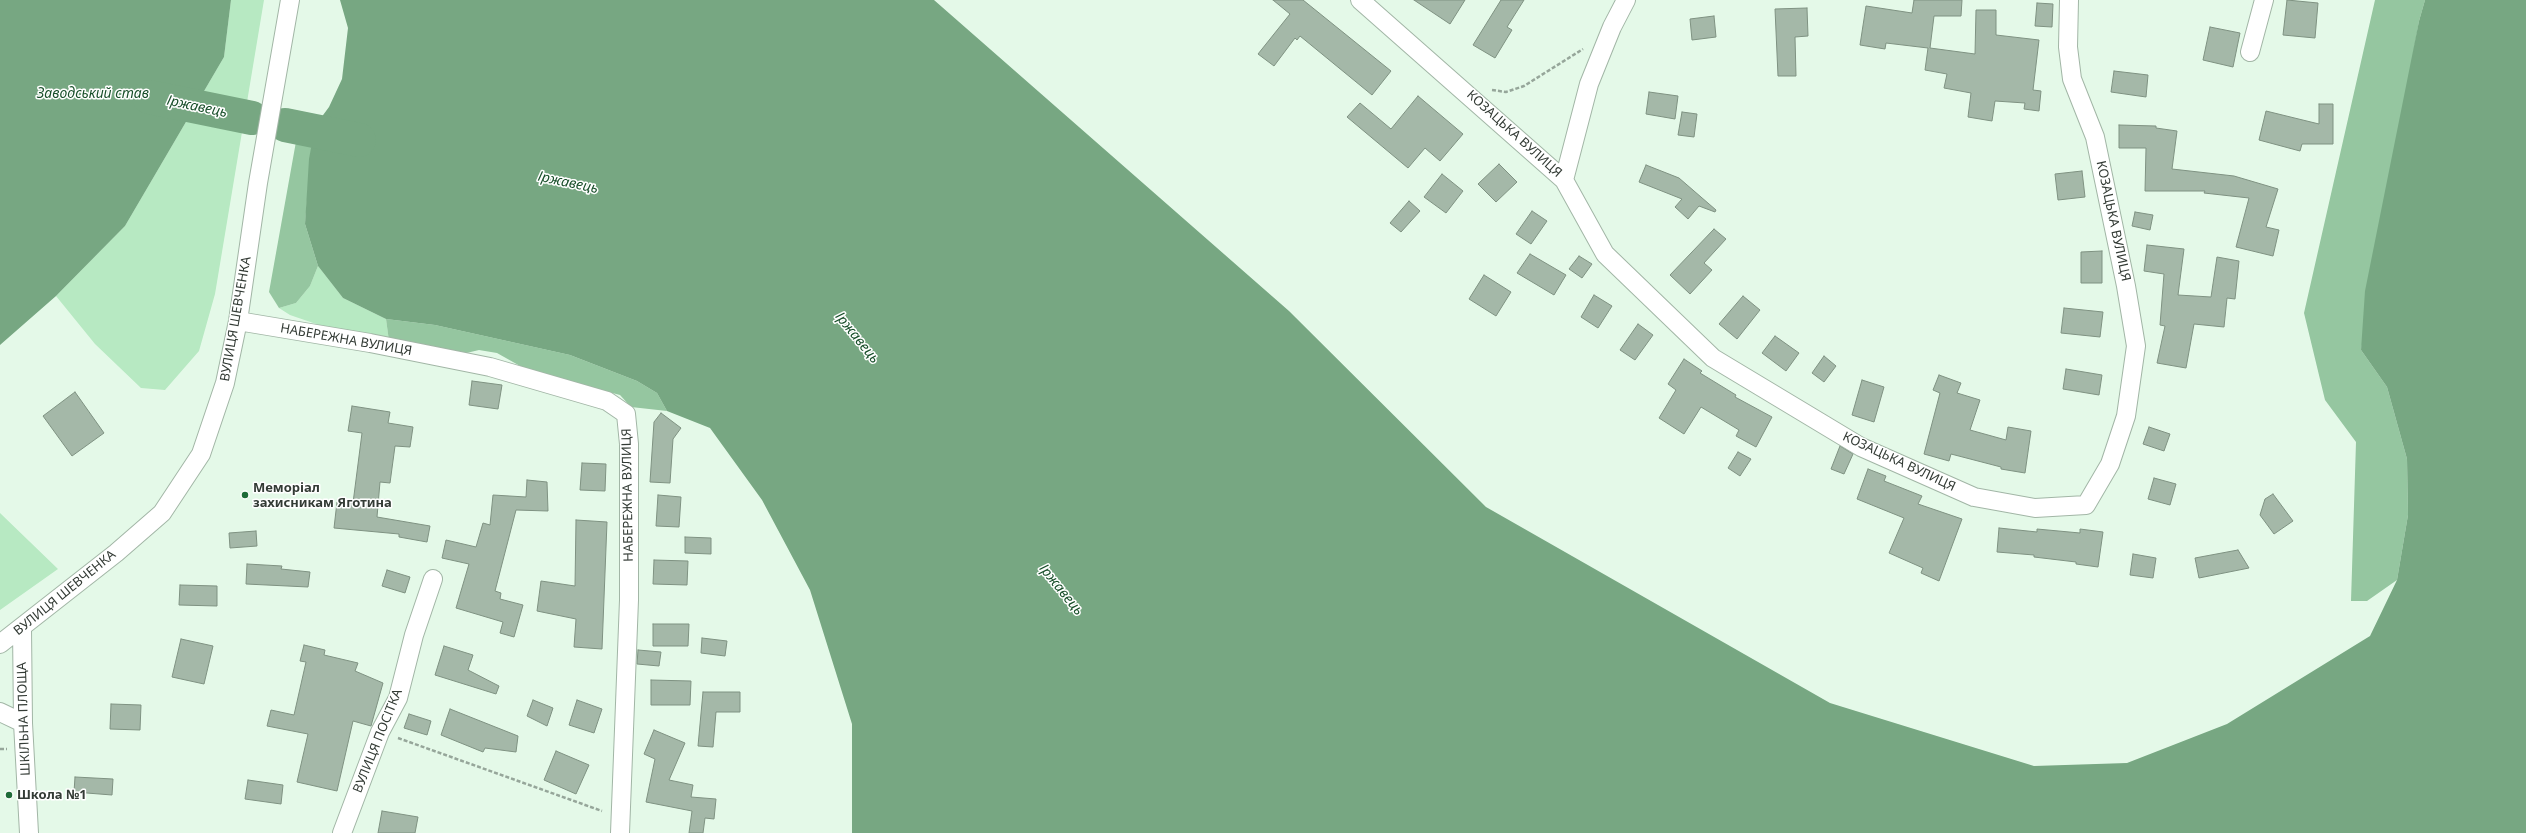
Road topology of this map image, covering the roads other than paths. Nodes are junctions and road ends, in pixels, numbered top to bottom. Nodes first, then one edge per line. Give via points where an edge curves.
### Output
1 (290, 0) edge
2 (1360, 0) edge
3 (1626, 0) edge
4 (2069, 0) edge
5 (2264, 0) edge
6 (2250, 52) dead end
7 (1564, 180) junction
8 (238, 322) junction
9 (433, 579) dead end
10 (22, 628) junction
11 (0, 644) edge
12 (0, 712) edge
13 (23, 723) junction
14 (620, 825) edge
15 (34, 832) edge
16 (342, 833) edge

1 - 8 street, ВУЛИЦЯ ШЕВЧЕНКА via 258,183
2 - 7 street, КОЗАЦЬКА ВУЛИЦЯ
3 - 7 street via 1589,84
4 - 7 street, КОЗАЦЬКА ВУЛИЦЯ via 2068,47 2072,78 2095,137 2136,346 2126,416 2110,464 2086,505 2035,508 1974,497 1861,447 1712,358 1605,254
5 - 6 street
8 - 10 street, ВУЛИЦЯ ШЕВЧЕНКА via 225,383 201,454 162,513
8 - 14 street, НАБЕРЕЖНА ВУЛИЦЯ via 370,343 490,367 607,400 626,414 629,600
9 - 16 street, ВУЛИЦЯ ПОСІТКА via 414,635 398,698 380,732
10 - 11 street, ВУЛИЦЯ ШЕВЧЕНКА
10 - 13 street, ШКІЛЬНА ПЛОЩА
12 - 13 street
13 - 15 street, ШКІЛЬНА ПЛОЩА

